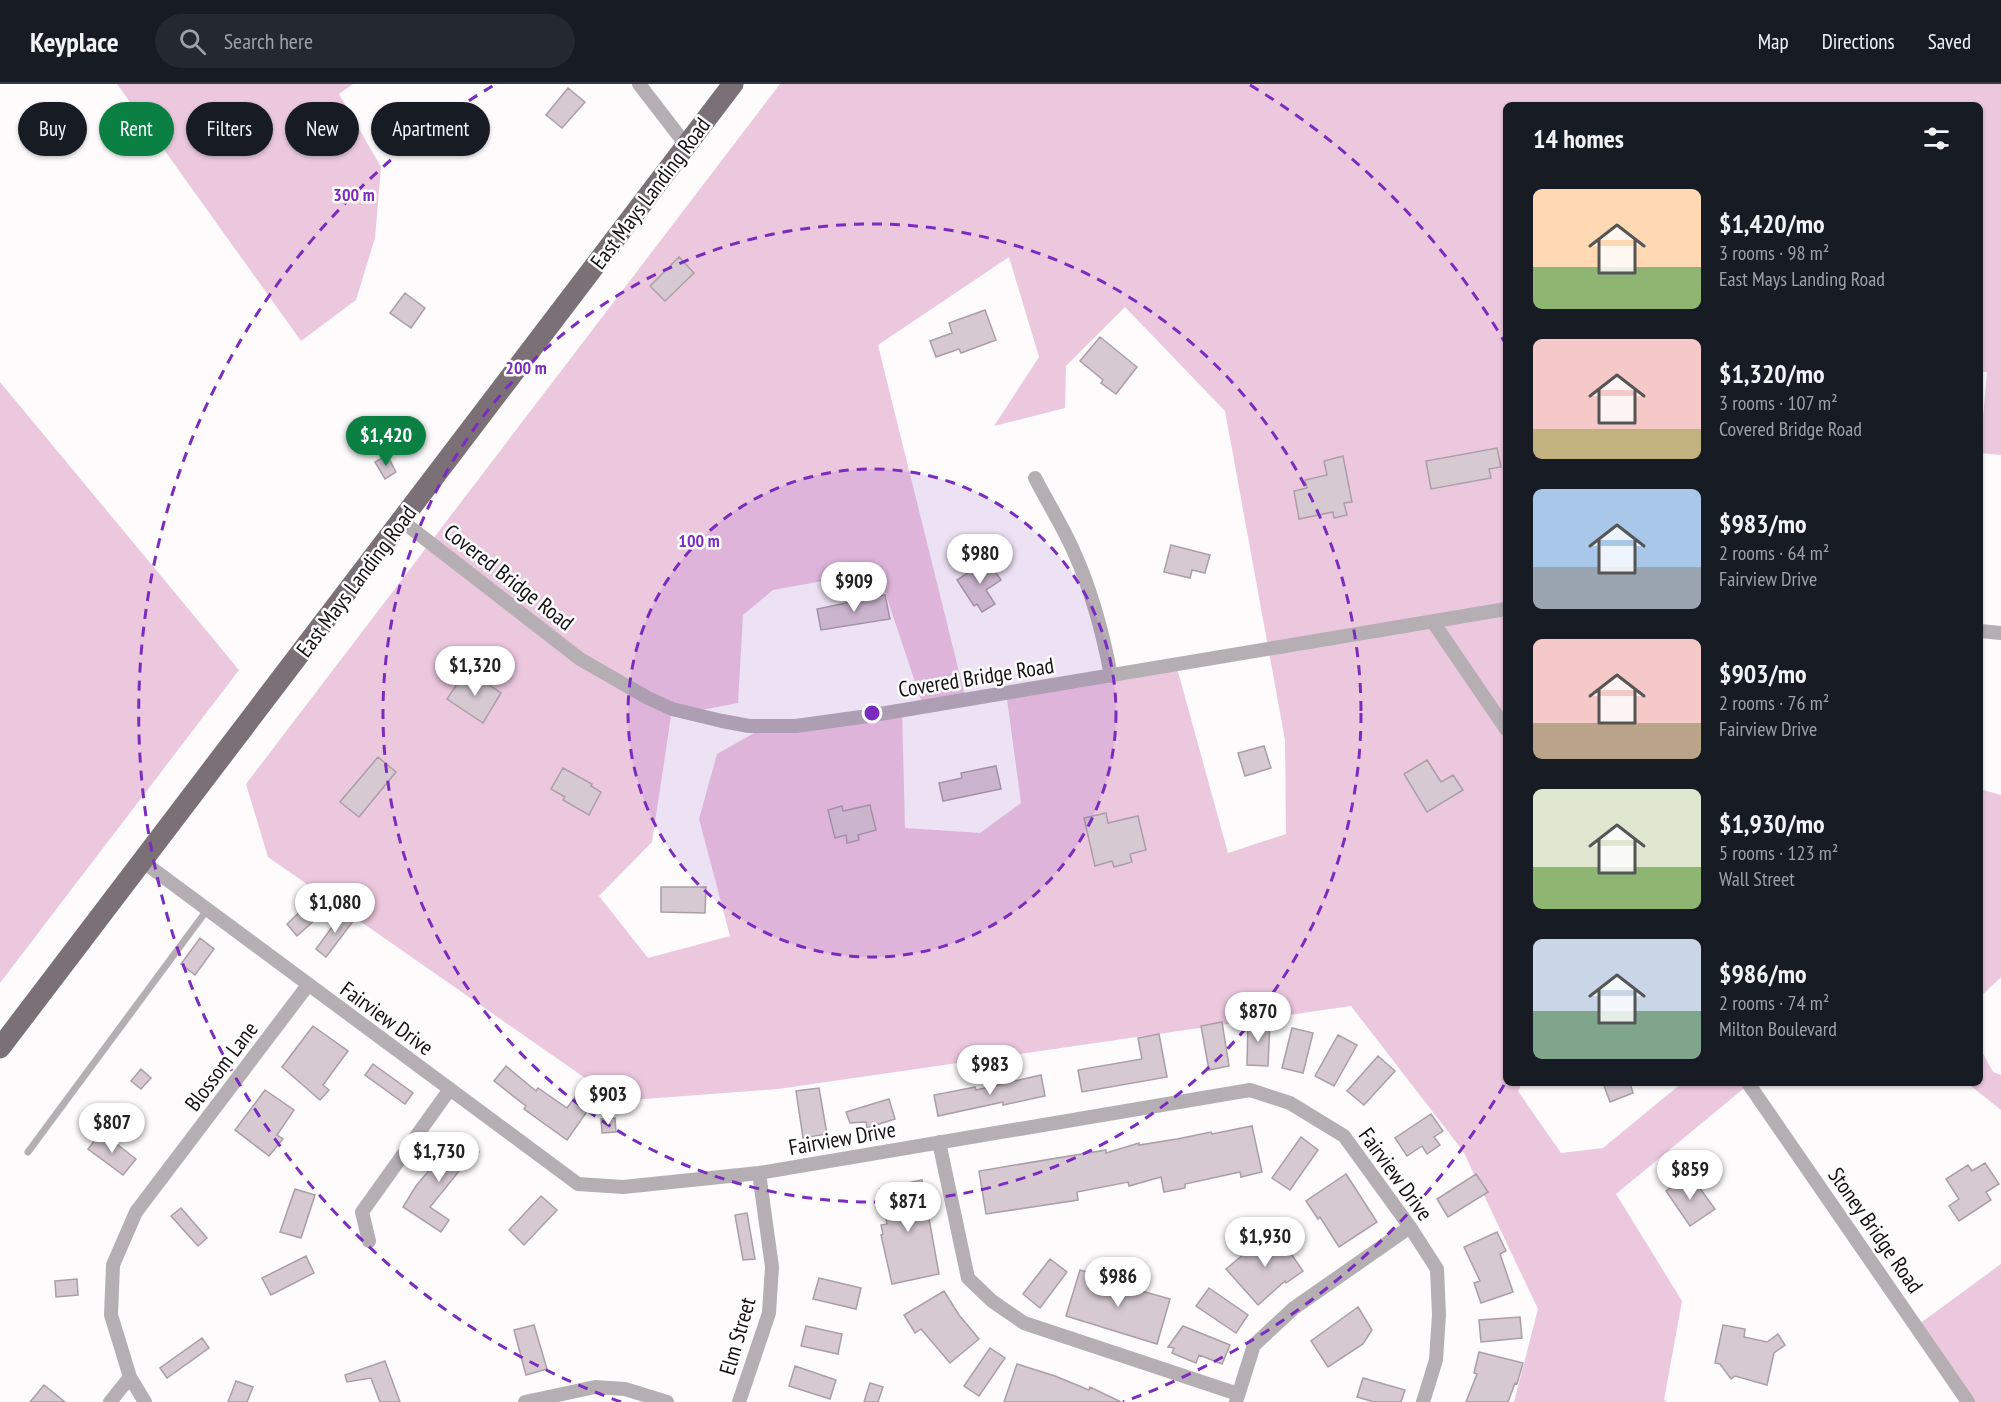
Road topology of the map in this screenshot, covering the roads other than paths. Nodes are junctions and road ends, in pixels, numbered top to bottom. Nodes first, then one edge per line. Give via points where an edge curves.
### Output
1 (639, 84) edge
2 (733, 84) edge
3 (686, 145) junction
4 (1035, 478) dead end
5 (402, 521) junction
6 (1503, 610) edge
7 (1433, 622) junction
8 (1983, 631) edge
9 (2001, 633) edge
10 (1111, 676) junction
11 (1503, 725) edge
12 (142, 861) junction
13 (207, 910) junction
14 (308, 985) junction
15 (0, 1048) edge
16 (1750, 1086) edge
17 (450, 1089) junction
18 (939, 1142) junction
19 (28, 1152) dead end
20 (759, 1173) junction
21 (1410, 1227) junction
22 (369, 1240) dead end
23 (130, 1377) junction
24 (1237, 1398) edge
25 (110, 1402) edge
26 (145, 1402) edge
27 (525, 1402) edge
28 (667, 1402) edge
29 (739, 1402) edge
30 (1423, 1402) edge
31 (1968, 1402) edge

1 - 3 street
2 - 3 main road, East Mays Landing Road
3 - 5 main road, East Mays Landing Road
4 - 10 street via 1074,550 1098,616
5 - 10 street, Covered Bridge Road via 580,659 672,709 722,721 749,726 796,726
5 - 12 main road, East Mays Landing Road
6 - 7 street, Covered Bridge Road
7 - 10 street, Covered Bridge Road
7 - 11 street
8 - 9 street
12 - 13 street, Fairview Drive
12 - 15 main road, East Mays Landing Road
13 - 14 street, Fairview Drive
13 - 19 lane
14 - 17 street, Fairview Drive
14 - 23 street, Blossom Lane via 136,1212 114,1265 111,1315
16 - 31 street, Stoney Bridge Road
17 - 20 street, Fairview Drive via 578,1184 623,1186
17 - 22 street via 362,1212
18 - 20 street, Fairview Drive
18 - 21 street, Fairview Drive via 1250,1090 1290,1103 1344,1136
18 - 24 street via 969,1278 992,1301 1024,1323
20 - 29 street, Elm Street via 772,1268 769,1312
21 - 24 street via 1294,1308 1254,1345
21 - 30 street, Fairview Drive via 1437,1269 1436,1360
23 - 25 street
23 - 26 street, Blossom Lane
27 - 28 street via 595,1387 625,1389

